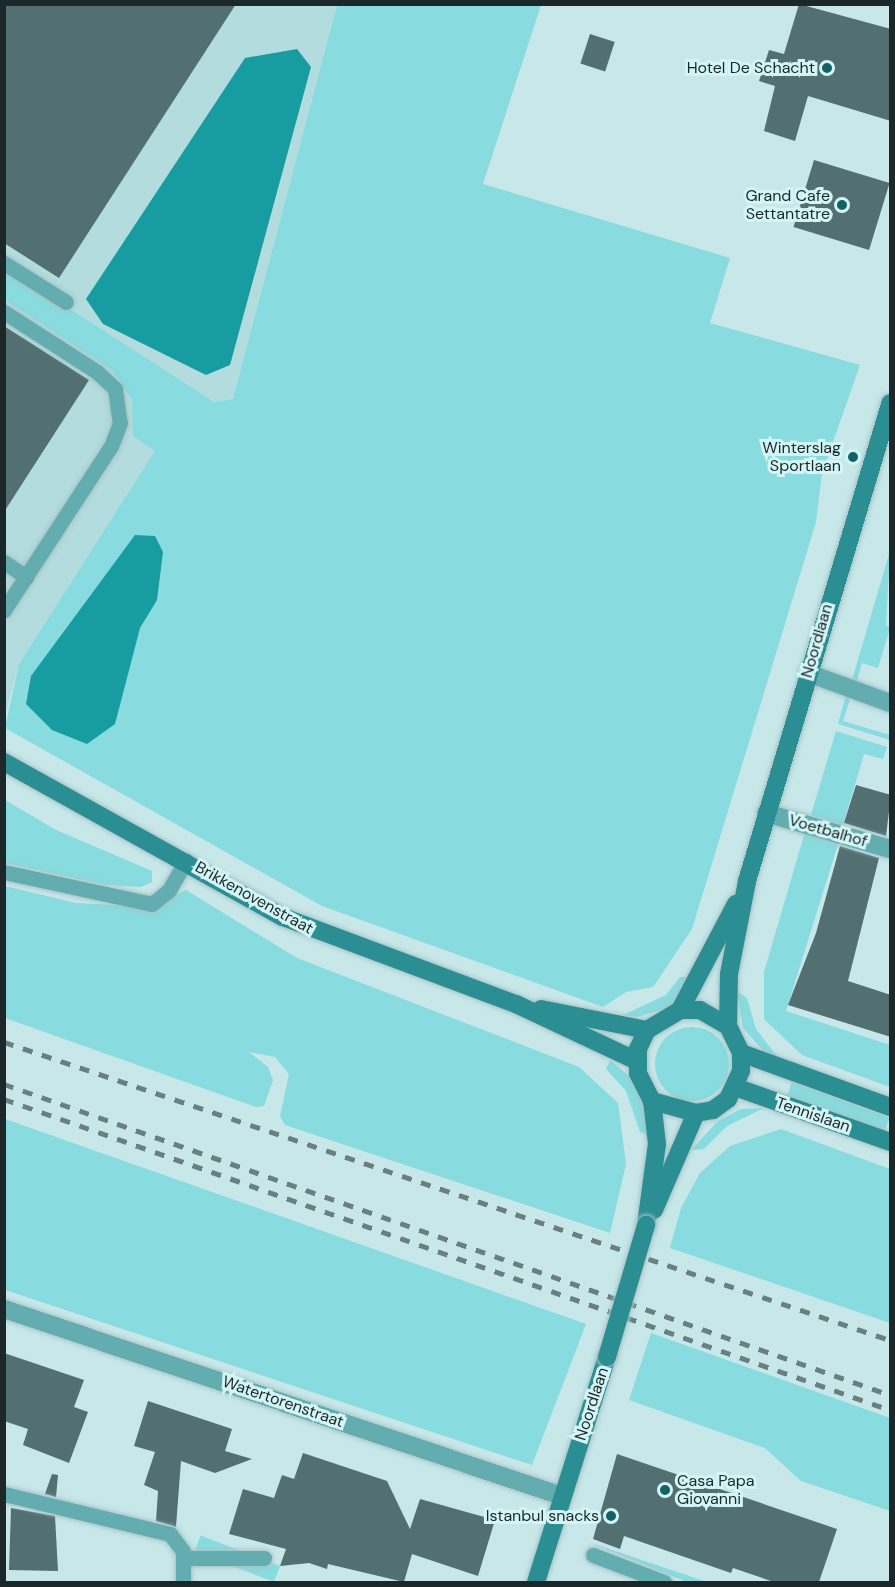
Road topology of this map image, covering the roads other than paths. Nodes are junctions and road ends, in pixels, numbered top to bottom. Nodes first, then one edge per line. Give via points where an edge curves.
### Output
1 (4, 262) edge
2 (66, 302) dead end
3 (4, 312) edge
4 (890, 409) edge
5 (4, 562) edge
6 (26, 577) junction
7 (4, 610) edge
8 (808, 673) junction
9 (891, 703) edge
10 (4, 762) edge
11 (766, 813) junction
12 (891, 849) edge
13 (186, 861) junction
14 (4, 872) edge
15 (747, 881) junction
16 (516, 1004) junction
17 (680, 1010) junction
18 (728, 1026) junction
19 (647, 1030) junction
20 (741, 1053) junction
21 (637, 1061) junction
22 (735, 1087) junction
23 (652, 1101) junction
24 (891, 1107) edge
25 (696, 1113) junction
26 (891, 1142) edge
27 (646, 1226) junction
28 (4, 1309) edge
29 (4, 1494) edge
30 (562, 1496) junction
31 (593, 1555) dead end
32 (184, 1558) junction
33 (264, 1558) dead end
34 (183, 1582) edge
35 (536, 1582) edge
36 (664, 1582) edge

1 - 2 lane
3 - 6 lane via 106,381 114,389 120,423 111,446
4 - 8 street, Noordlaan
5 - 6 lane
6 - 7 lane
8 - 9 street
8 - 11 street, Noordlaan
10 - 13 street, Brikkenovenstraat
11 - 12 street, Voetbalhof
11 - 15 street, Noordlaan
13 - 14 lane via 169,890 153,904
13 - 16 street, Brikkenovenstraat via 337,942
15 - 17 street, Noordlaan via 702,977
15 - 18 street, Noordlaan via 729,974
16 - 19 street, Brikkenovenstraat
16 - 21 street, Brikkenovenstraat
17 - 18 street via 700,1010
17 - 19 street, Noordlaan
18 - 20 street, Noordlaan
19 - 21 street
20 - 22 street
20 - 24 street, Tennislaan
21 - 23 street, Noordlaan
22 - 25 street via 713,1110
22 - 26 street, Tennislaan
23 - 25 street
23 - 27 street, Noordlaan via 657,1144
25 - 27 street, Noordlaan
27 - 30 street, Noordlaan, bridge
28 - 30 street, Watertorenstraat
29 - 32 lane via 170,1534
30 - 35 street, Noordlaan
31 - 36 lane
32 - 33 lane
32 - 34 lane

